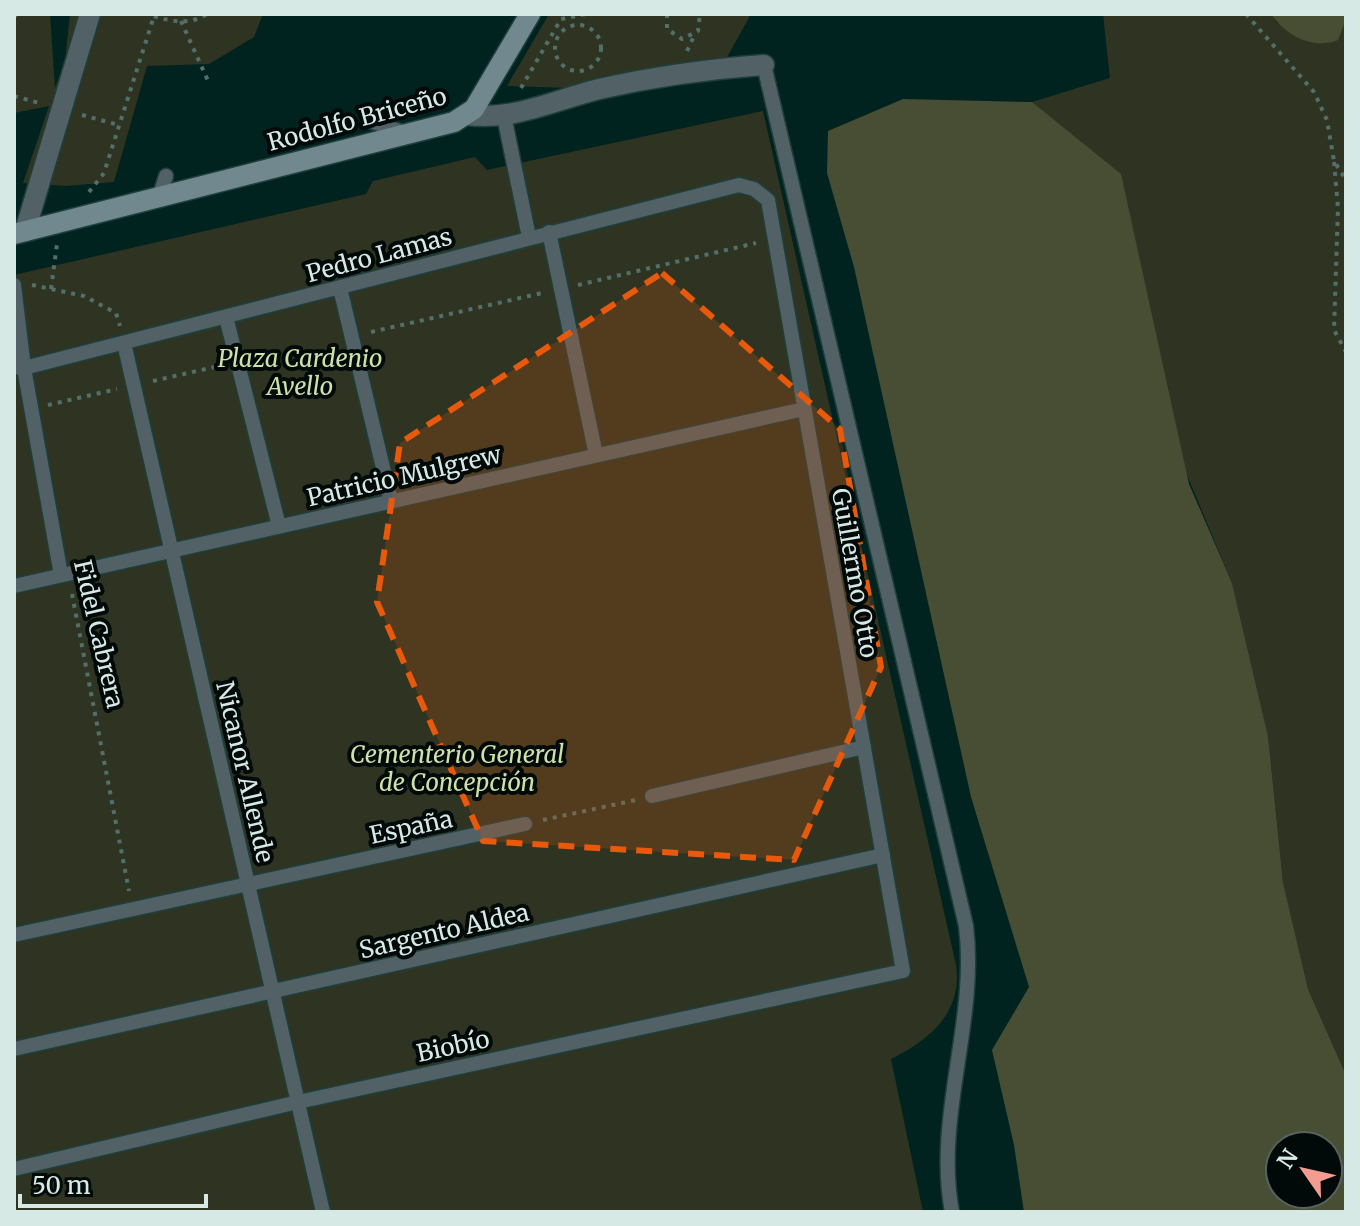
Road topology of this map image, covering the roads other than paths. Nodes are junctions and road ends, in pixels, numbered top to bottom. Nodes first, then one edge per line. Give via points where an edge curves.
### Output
1 (90, 14) edge
2 (530, 14) edge
3 (764, 65) joint
4 (467, 115) junction
5 (504, 116) junction
6 (370, 121) dead end
7 (409, 135) junction
8 (166, 176) dead end
9 (754, 189) joint
10 (159, 198) junction
11 (20, 232) edge
12 (549, 232) junction
13 (529, 237) junction
14 (20, 284) edge
15 (340, 288) junction
16 (226, 317) junction
17 (124, 343) junction
18 (19, 368) edge
19 (804, 409) junction
20 (596, 455) junction
21 (391, 501) junction
22 (279, 526) junction
23 (172, 551) junction
24 (61, 575) junction
25 (14, 586) edge
26 (864, 747) junction
27 (652, 796) road end
28 (525, 824) road end
29 (883, 855) junction
30 (248, 884) junction
31 (14, 935) edge
32 (903, 971) joint
33 (273, 992) junction
34 (14, 1049) edge
35 (298, 1102) junction
36 (14, 1169) edge
37 (323, 1212) edge
38 (952, 1212) edge

1 - 11 street
2 - 4 street
3 - 5 street, Rodolfo Briceño via 600,89
3 - 38 lane via 966,926 971,966 950,1139
4 - 5 street, Rodolfo Briceño
4 - 7 street, Rodolfo Briceño
5 - 13 lane
6 - 7 lane
7 - 10 street, Rodolfo Briceño
8 - 10 lane
9 - 12 lane, Pedro Lamas via 739,185
9 - 19 lane, Guillermo Otto via 768,200
10 - 11 street, Rodolfo Briceño
12 - 13 lane, Pedro Lamas
12 - 20 lane
13 - 15 lane, Pedro Lamas
14 - 18 lane, Fidel Cabrera
15 - 16 lane, Pedro Lamas
15 - 21 lane
16 - 17 lane, Pedro Lamas
16 - 22 lane
17 - 18 lane, Pedro Lamas
17 - 23 lane, Nicanor Allende
18 - 24 lane, Fidel Cabrera
19 - 20 lane, Patricio Mulgrew
19 - 26 lane, Guillermo Otto
20 - 21 lane, Patricio Mulgrew
21 - 22 lane, Patricio Mulgrew
22 - 23 lane, Patricio Mulgrew
23 - 24 lane, Patricio Mulgrew
23 - 30 lane, Nicanor Allende
24 - 25 lane, Patricio Mulgrew
26 - 27 lane
26 - 29 lane, Guillermo Otto
28 - 30 lane, España
29 - 32 lane, Guillermo Otto
29 - 33 lane, Sargento Aldea
30 - 31 lane, España
30 - 33 lane, Nicanor Allende
32 - 35 lane, Biobío
33 - 34 lane, Sargento Aldea
33 - 35 lane, Nicanor Allende
35 - 36 lane, Biobío
35 - 37 lane, Nicanor Allende

